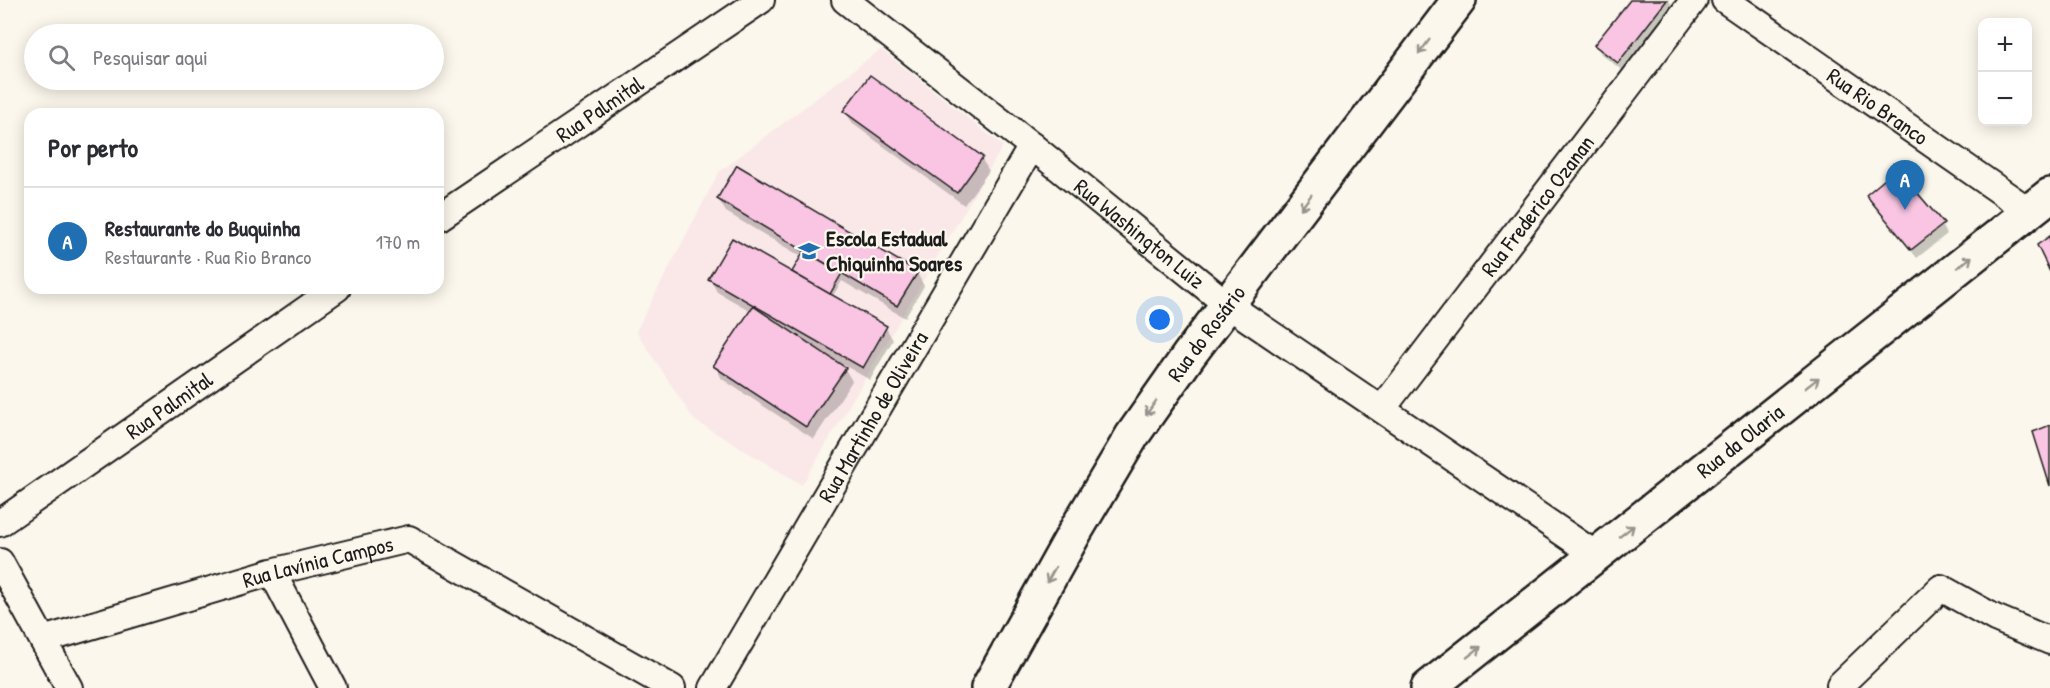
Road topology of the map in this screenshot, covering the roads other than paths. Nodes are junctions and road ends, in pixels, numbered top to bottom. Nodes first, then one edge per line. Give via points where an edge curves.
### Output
1 (761, 0) edge
2 (844, 0) edge
3 (1460, 0) edge
4 (1694, 0) edge
5 (1725, 0) edge
6 (1032, 146) junction
7 (2040, 203) edge
8 (444, 214) edge
9 (328, 294) edge
10 (1228, 304) junction
11 (1382, 409) junction
12 (0, 523) edge
13 (1596, 555) junction
14 (0, 562) edge
15 (272, 572) junction
16 (43, 640) junction
17 (2050, 641) edge
18 (1840, 685) dead end
19 (69, 688) edge
20 (333, 688) edge
21 (672, 688) edge
22 (713, 688) edge
23 (987, 688) edge
24 (1428, 688) edge

1 - 8 street, Rua Palmital
2 - 6 street, Rua Washington Luiz
3 -> 10 main road, Rua do Rosário
4 - 11 street, Rua Frederico Ozanan
5 - 7 street, Rua Rio Branco
6 - 10 street, Rua Washington Luiz
6 - 22 street, Rua Martinho de Oliveira
13 -> 7 main road, Rua da Olaria
9 - 12 street, Rua Palmital
10 - 11 street, Rua Washington Luiz
10 -> 23 main road, Rua do Rosário via 1132,436
11 - 13 street, Rua Washington Luiz
24 -> 13 main road, Rua da Olaria
14 - 16 street
15 - 16 street, Rua Lavínia Campos
15 - 20 street
15 - 21 street, Rua Lavínia Campos via 408,540
16 - 19 street
17 - 18 street via 1995,618 1941,588

